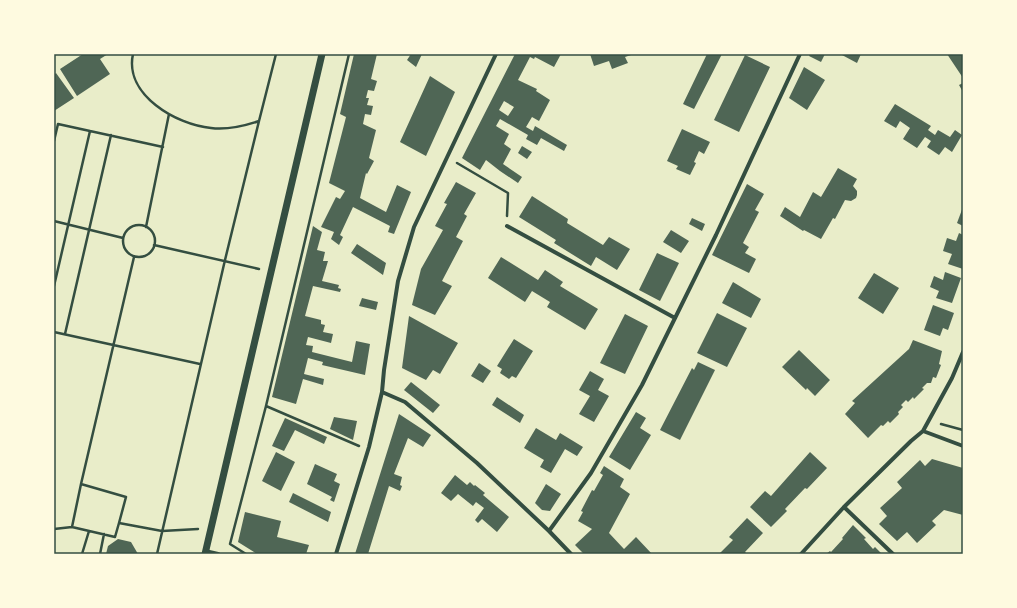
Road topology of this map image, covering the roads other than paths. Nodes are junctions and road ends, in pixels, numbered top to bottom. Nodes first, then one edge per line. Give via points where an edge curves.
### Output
1 (322, 54) edge
2 (496, 54) edge
3 (800, 54) edge
4 (507, 226) road end
5 (675, 318) junction
6 (963, 352) edge
7 (382, 392) junction
8 (923, 431) junction
9 (963, 446) edge
10 (844, 507) junction
11 (549, 532) junction
12 (205, 552) edge
13 (218, 554) edge
14 (336, 554) edge
15 (571, 554) edge
16 (801, 554) edge
17 (893, 554) edge

1 - 12 street
2 - 7 street via 414,227 398,281
3 - 5 street
4 - 5 street
5 - 11 street via 642,385 594,466
6 - 8 street
7 - 11 street via 411,407 476,463
7 - 14 street via 369,446
8 - 9 street
8 - 10 street
10 - 16 street
10 - 17 street
11 - 15 street
12 - 13 street

